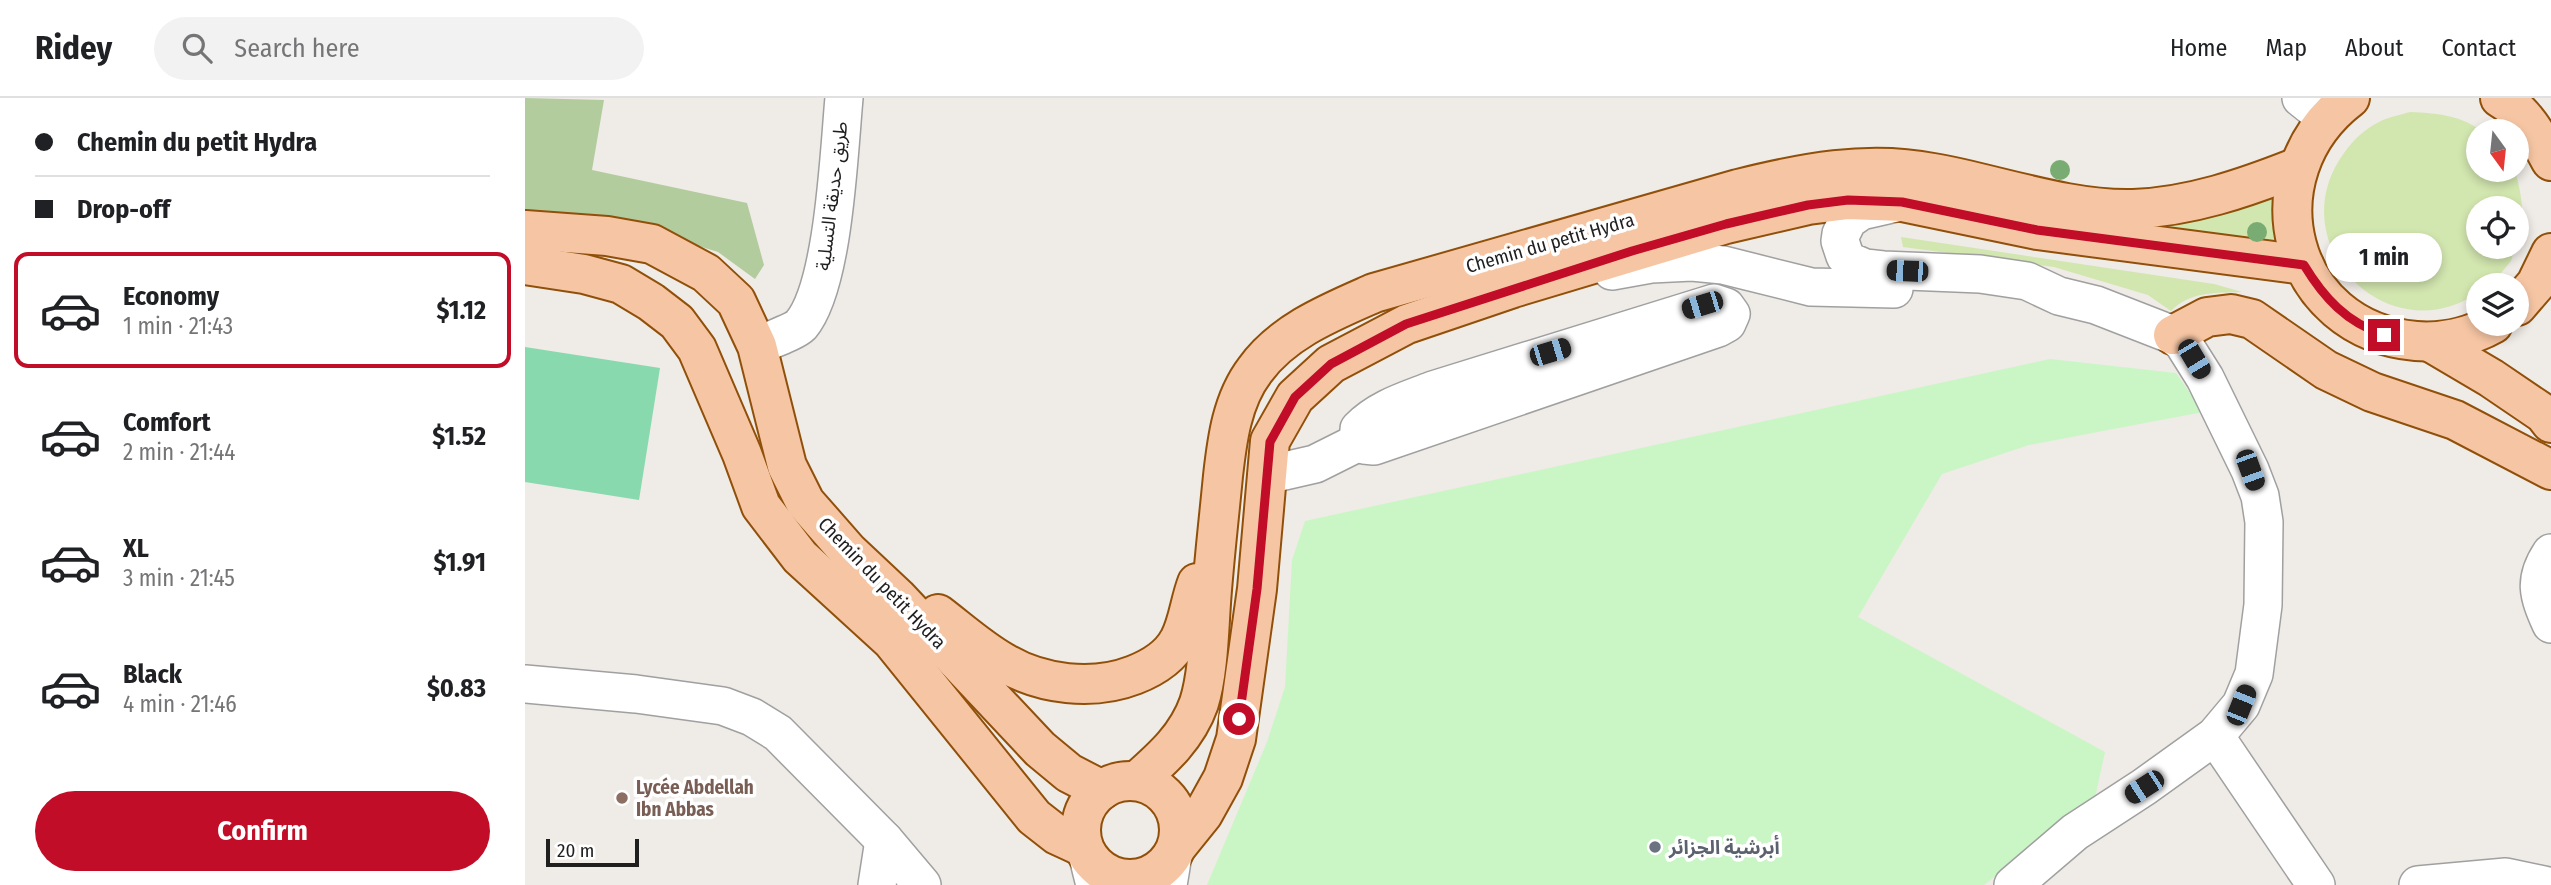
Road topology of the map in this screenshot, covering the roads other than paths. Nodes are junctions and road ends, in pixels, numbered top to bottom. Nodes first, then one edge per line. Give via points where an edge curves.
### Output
1 (844, 98) edge
2 (2500, 98) edge
3 (2325, 105) edge
4 (2551, 161) edge
5 (2298, 167) junction
6 (1902, 202) junction
7 (525, 230) edge
8 (2551, 253) edge
9 (525, 265) edge
10 (2304, 265) junction
11 (1513, 288) junction
12 (2529, 292) edge
13 (2059, 296) junction
14 (2173, 335) junction
15 (2466, 335) edge
16 (2430, 342) junction
17 (757, 346) junction
18 (2551, 423) edge
19 (1359, 442) junction
20 (2551, 470) edge
21 (1267, 475) junction
22 (2551, 552) edge
23 (1215, 555) junction
24 (897, 597) junction
25 (2551, 624) edge
26 (525, 670) edge
27 (525, 684) edge
28 (636, 694) junction
29 (2215, 736) junction
30 (1119, 785) junction
31 (884, 840) junction
32 (1173, 862) edge
33 (1089, 863) edge
34 (877, 885) edge
35 (922, 885) edge
36 (2013, 885) edge
37 (2316, 885) edge
38 (2419, 885) edge
39 (2544, 885) edge

1 - 17 street, طريق حديقة التسلية via 820,289 800,326
2 - 4 main road via 2535,131
3 - 5 main road
5 - 10 main road via 2291,200 2293,233
5 - 23 main road, Chemin du petit Hydra via 2217,196 2131,209 2058,200 1931,172 1881,168 1797,174 1374,293 1304,327 1277,346 1255,370 1237,401 1226,450
6 - 10 main road, Chemin du petit Hydra via 2037,230
6 - 11 main road, Chemin du petit Hydra via 1848,200 1767,213
6 - 13 street via 1861,211 1848,220 1840,241 1851,262 1883,270 1991,275 2027,281
7 - 17 main road, Chemin du petit Hydra via 652,244 706,273 736,301
8 - 12 main road
9 - 33 main road, Chemin du petit Hydra via 621,285 677,322 697,349 761,506 800,558 892,641 1034,817
10 - 16 main road via 2320,292 2342,314 2399,340
11 - 13 street via 1651,264 1692,262 1811,287
11 - 21 main road, Chemin du petit Hydra via 1406,324 1331,364 1295,397 1270,442
13 - 14 street
14 - 20 main road via 2207,317 2231,314 2252,319 2326,370 2372,392 2455,420
14 - 29 street via 2205,378 2250,470 2264,522 2263,604 2254,674 2241,705
15 - 16 main road
16 - 18 main road via 2491,378
17 - 24 main road, Chemin du petit Hydra via 787,466 805,502
19 - 19 street via 1360,429 1371,419 1433,390 1702,305 1714,303 1729,310 1730,319 1718,328 1374,446
19 - 21 street via 1315,464
21 - 32 main road, Chemin du petit Hydra via 1236,739 1223,778
22 - 25 street via 2541,568 2539,598
23 - 24 main road via 1197,584 1180,639 1168,656 1122,680 1089,685 1053,681 1004,663 924,604
23 - 30 main road, Chemin du petit Hydra via 1199,702 1174,748
24 - 30 main road, Chemin du petit Hydra via 1040,749 1069,772
26 - 28 street
27 - 28 street
28 - 31 street via 723,706 752,717 778,733
29 - 36 street via 2075,832
29 - 37 street
30 - 32 main road via 1157,788 1172,804 1179,824
30 - 33 main road via 1090,801 1082,815 1080,831
31 - 34 street
31 - 35 street
32 - 33 main road via 1148,877 1131,880 1114,877
38 - 39 street via 2506,877

